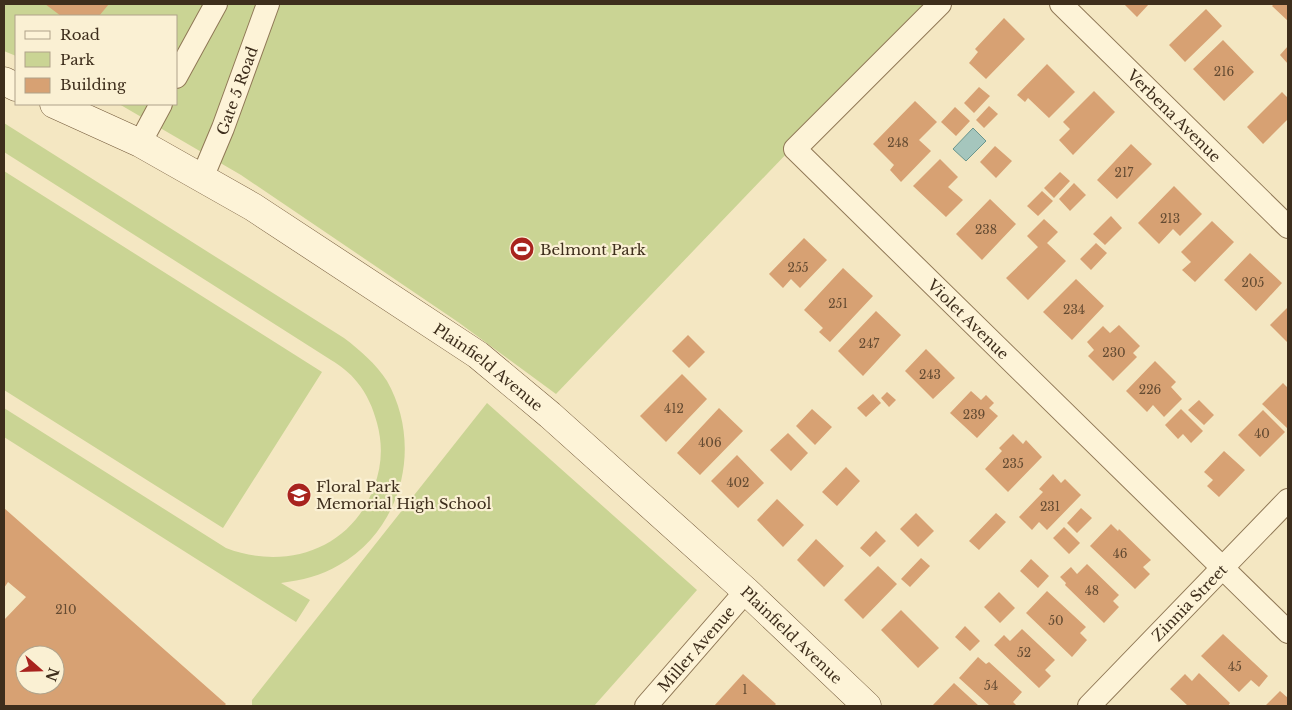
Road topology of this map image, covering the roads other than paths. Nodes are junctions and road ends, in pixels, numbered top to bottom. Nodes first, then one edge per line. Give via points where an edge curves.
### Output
1 (216, 4) edge
2 (268, 4) edge
3 (940, 4) edge
4 (1061, 4) edge
5 (178, 72) edge
6 (56, 105) edge
7 (160, 105) edge
8 (140, 143) junction
9 (202, 178) junction
10 (1288, 227) edge
11 (1288, 500) edge
12 (1222, 568) junction
13 (746, 591) junction
14 (1288, 632) edge
15 (646, 706) edge
16 (867, 706) edge
17 (1089, 706) edge

1 - 5 street
2 - 9 street, Gate 5 Road via 224,128
3 - 12 street, Violet Avenue via 795,149
4 - 10 street, Verbena Avenue
6 - 8 main road, Plainfield Avenue
7 - 8 street
8 - 9 main road, Plainfield Avenue
9 - 13 main road, Plainfield Avenue via 261,212 478,355 538,404
11 - 12 street, Zinnia Street
12 - 14 street, Violet Avenue
12 - 17 street, Zinnia Street
13 - 15 street, Miller Avenue
13 - 16 main road, Plainfield Avenue

